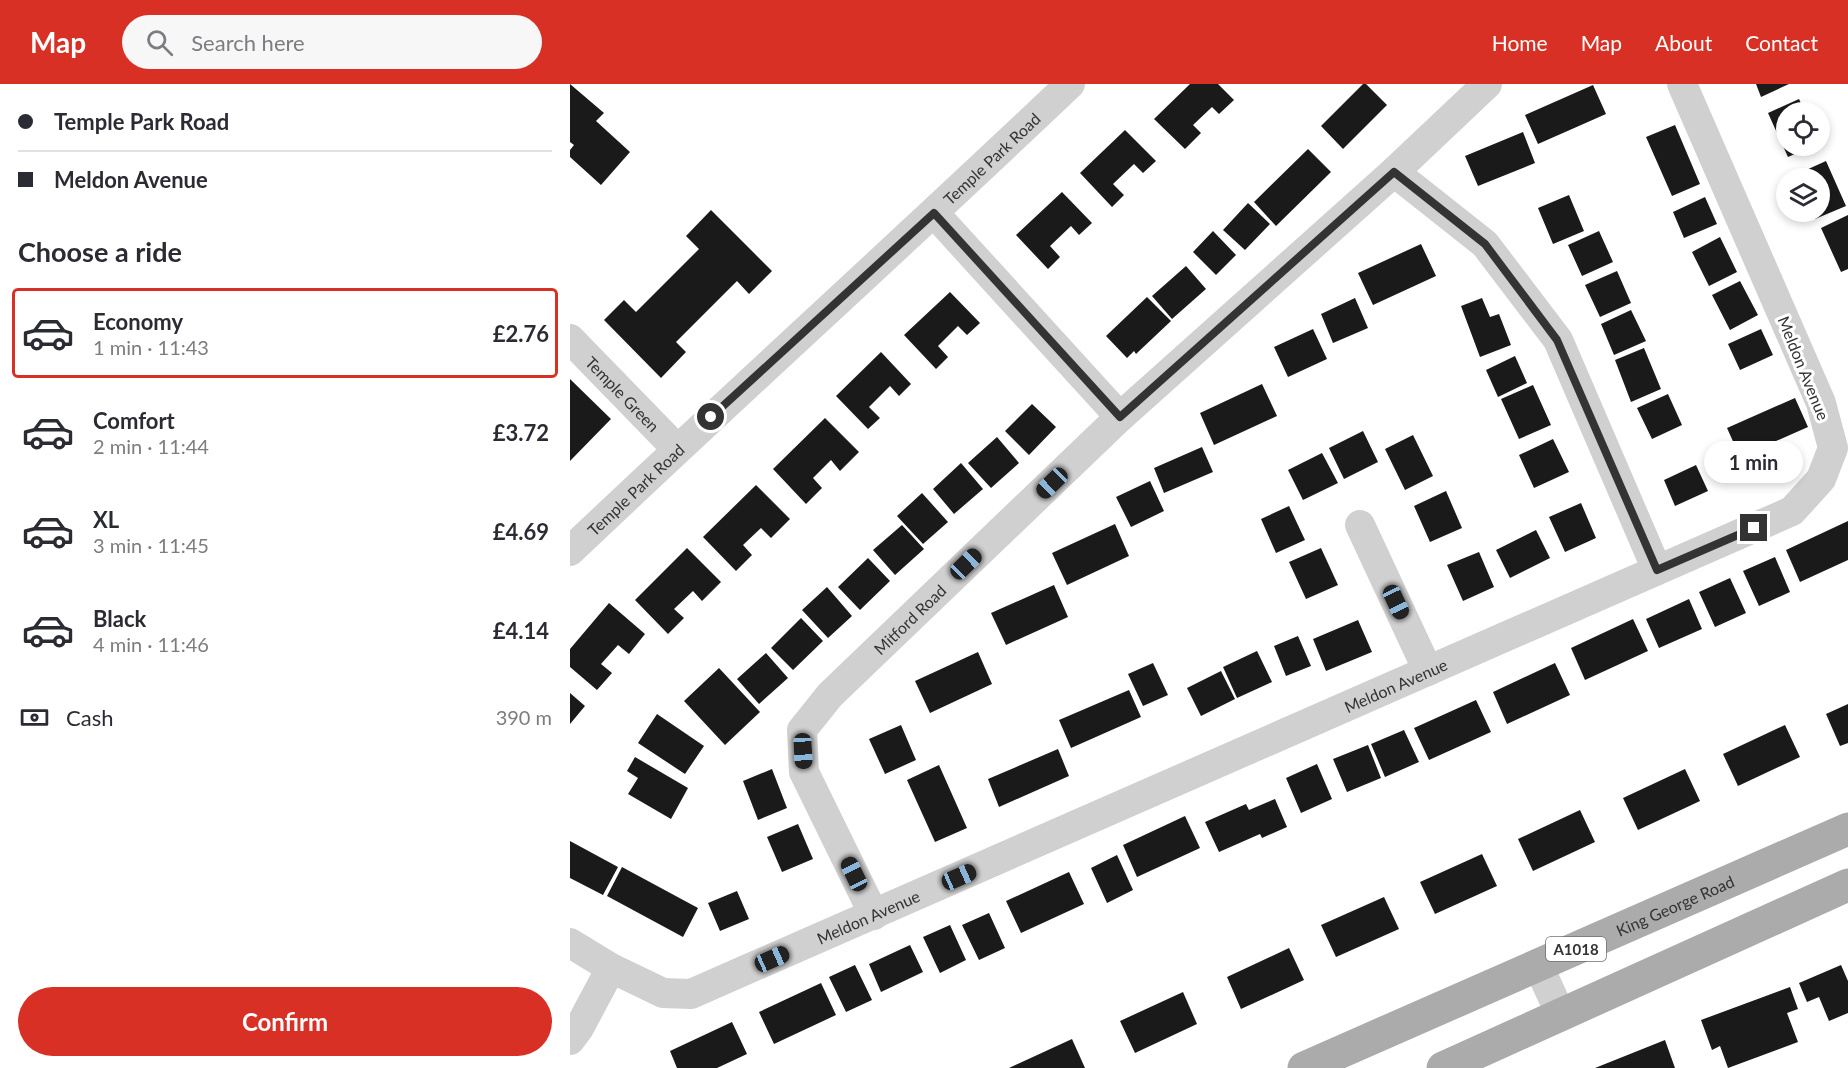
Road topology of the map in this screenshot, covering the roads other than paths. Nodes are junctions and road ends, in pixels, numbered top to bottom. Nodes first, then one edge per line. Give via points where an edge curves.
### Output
1 (1070, 84) edge
2 (1487, 84) edge
3 (1682, 84) edge
4 (1394, 172) junction
5 (934, 213) junction
6 (570, 339) edge
7 (1120, 417) junction
8 (677, 449) junction
9 (1360, 525) dead end
10 (570, 551) edge
11 (1657, 570) junction
12 (1428, 671) junction
13 (1848, 830) edge
14 (1848, 885) edge
15 (874, 915) junction
16 (570, 943) edge
17 (1538, 965) junction
18 (611, 968) junction
19 (1561, 1015) junction
20 (570, 1040) edge
21 (1304, 1068) edge
22 (1443, 1068) edge

1 - 5 street, Temple Park Road
2 - 4 street, Mitford Road
3 - 11 street, Meldon Avenue via 1821,403 1833,448 1821,479 1792,511
4 - 7 street, Mitford Road
4 - 11 street via 1485,244 1557,340
5 - 7 street
5 - 8 street, Temple Park Road
6 - 8 street, Temple Green
7 - 15 street, Mitford Road via 830,695 802,730 804,772
8 - 10 street, Temple Park Road
9 - 12 street
11 - 12 street, Meldon Avenue
12 - 15 street, Meldon Avenue
13 - 17 main road, King George Road / A1018
14 - 19 main road
15 - 18 street, Meldon Avenue via 691,994 663,993
16 - 18 street, Meldon Avenue
17 - 19 street
17 - 21 main road, King George Road / A1018
18 - 20 street
19 - 22 main road

